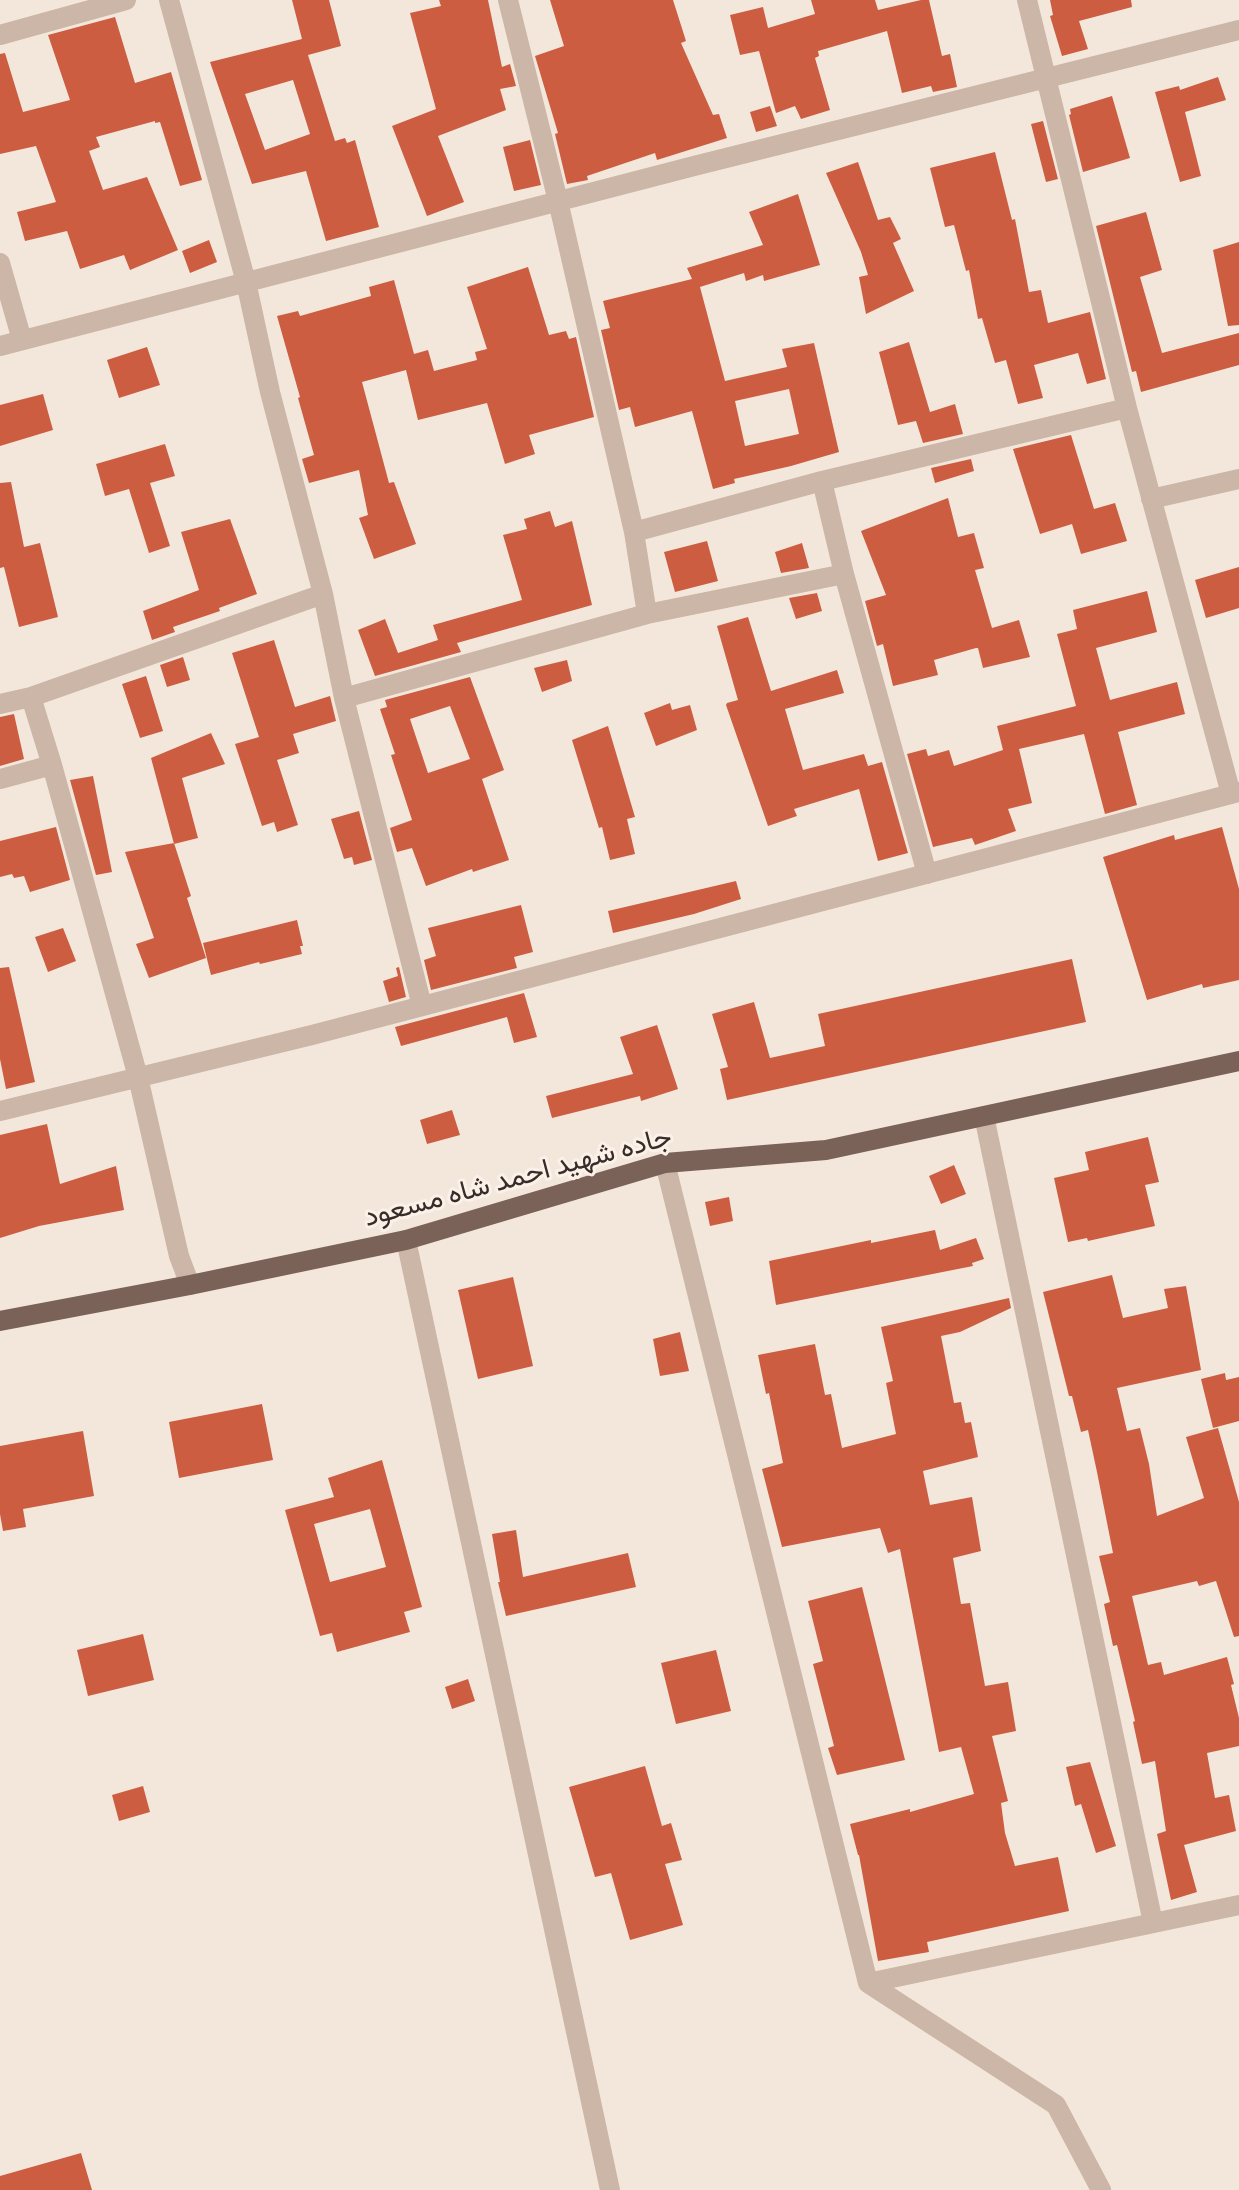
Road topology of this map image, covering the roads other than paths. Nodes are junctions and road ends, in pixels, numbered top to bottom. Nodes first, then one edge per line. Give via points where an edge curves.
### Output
1 (126, 0) edge
2 (169, 0) edge
3 (508, 0) edge
4 (1027, 0) edge
5 (1239, 30) edge
6 (0, 35) edge
7 (1047, 79) junction
8 (558, 201) junction
9 (0, 263) edge
10 (246, 282) junction
11 (22, 340) junction
12 (0, 346) edge
13 (1127, 408) junction
14 (1239, 479) edge
15 (822, 481) junction
16 (1151, 499) junction
17 (634, 532) junction
18 (844, 574) junction
19 (323, 594) junction
20 (647, 614) junction
21 (31, 697) junction
22 (344, 698) junction
23 (0, 704) edge
24 (52, 765) junction
25 (0, 779) edge
26 (1235, 793) edge
27 (927, 874) junction
28 (422, 1006) junction
29 (1239, 1061) edge
30 (138, 1077) junction
31 (0, 1111) edge
32 (984, 1116) junction
33 (665, 1163) junction
34 (406, 1240) junction
35 (190, 1285) junction
36 (0, 1321) edge
37 (1239, 1905) edge
38 (1153, 1923) junction
39 (868, 1983) junction
40 (610, 2190) edge
41 (1101, 2190) edge

1 - 6 street
2 - 10 street
3 - 8 street
4 - 7 street
5 - 7 street
7 - 8 street
7 - 13 street
8 - 10 street
8 - 17 street
9 - 11 street
10 - 11 street
10 - 19 street
11 - 12 street
13 - 15 street
13 - 16 street
14 - 16 street
15 - 17 street
15 - 18 street
16 - 26 street
17 - 20 street
18 - 20 street
18 - 27 street
19 - 21 street
19 - 22 street
20 - 22 street
21 - 23 street
21 - 24 street
22 - 28 street
24 - 25 street
24 - 30 street
26 - 27 street
27 - 28 street
28 - 30 street
29 - 32 main road, جاده شهيد احمد شاه مسعود
30 - 31 street
30 - 35 street
32 - 33 main road, جاده شهيد احمد شاه مسعود via 826,1150
32 - 38 street
33 - 34 main road, جاده شهيد احمد شاه مسعود
33 - 39 street
34 - 35 main road, جاده شهيد احمد شاه مسعود
34 - 40 street
35 - 36 main road, جاده شهيد احمد شاه مسعود
37 - 38 street
38 - 39 street
39 - 41 street via 1056,2105

